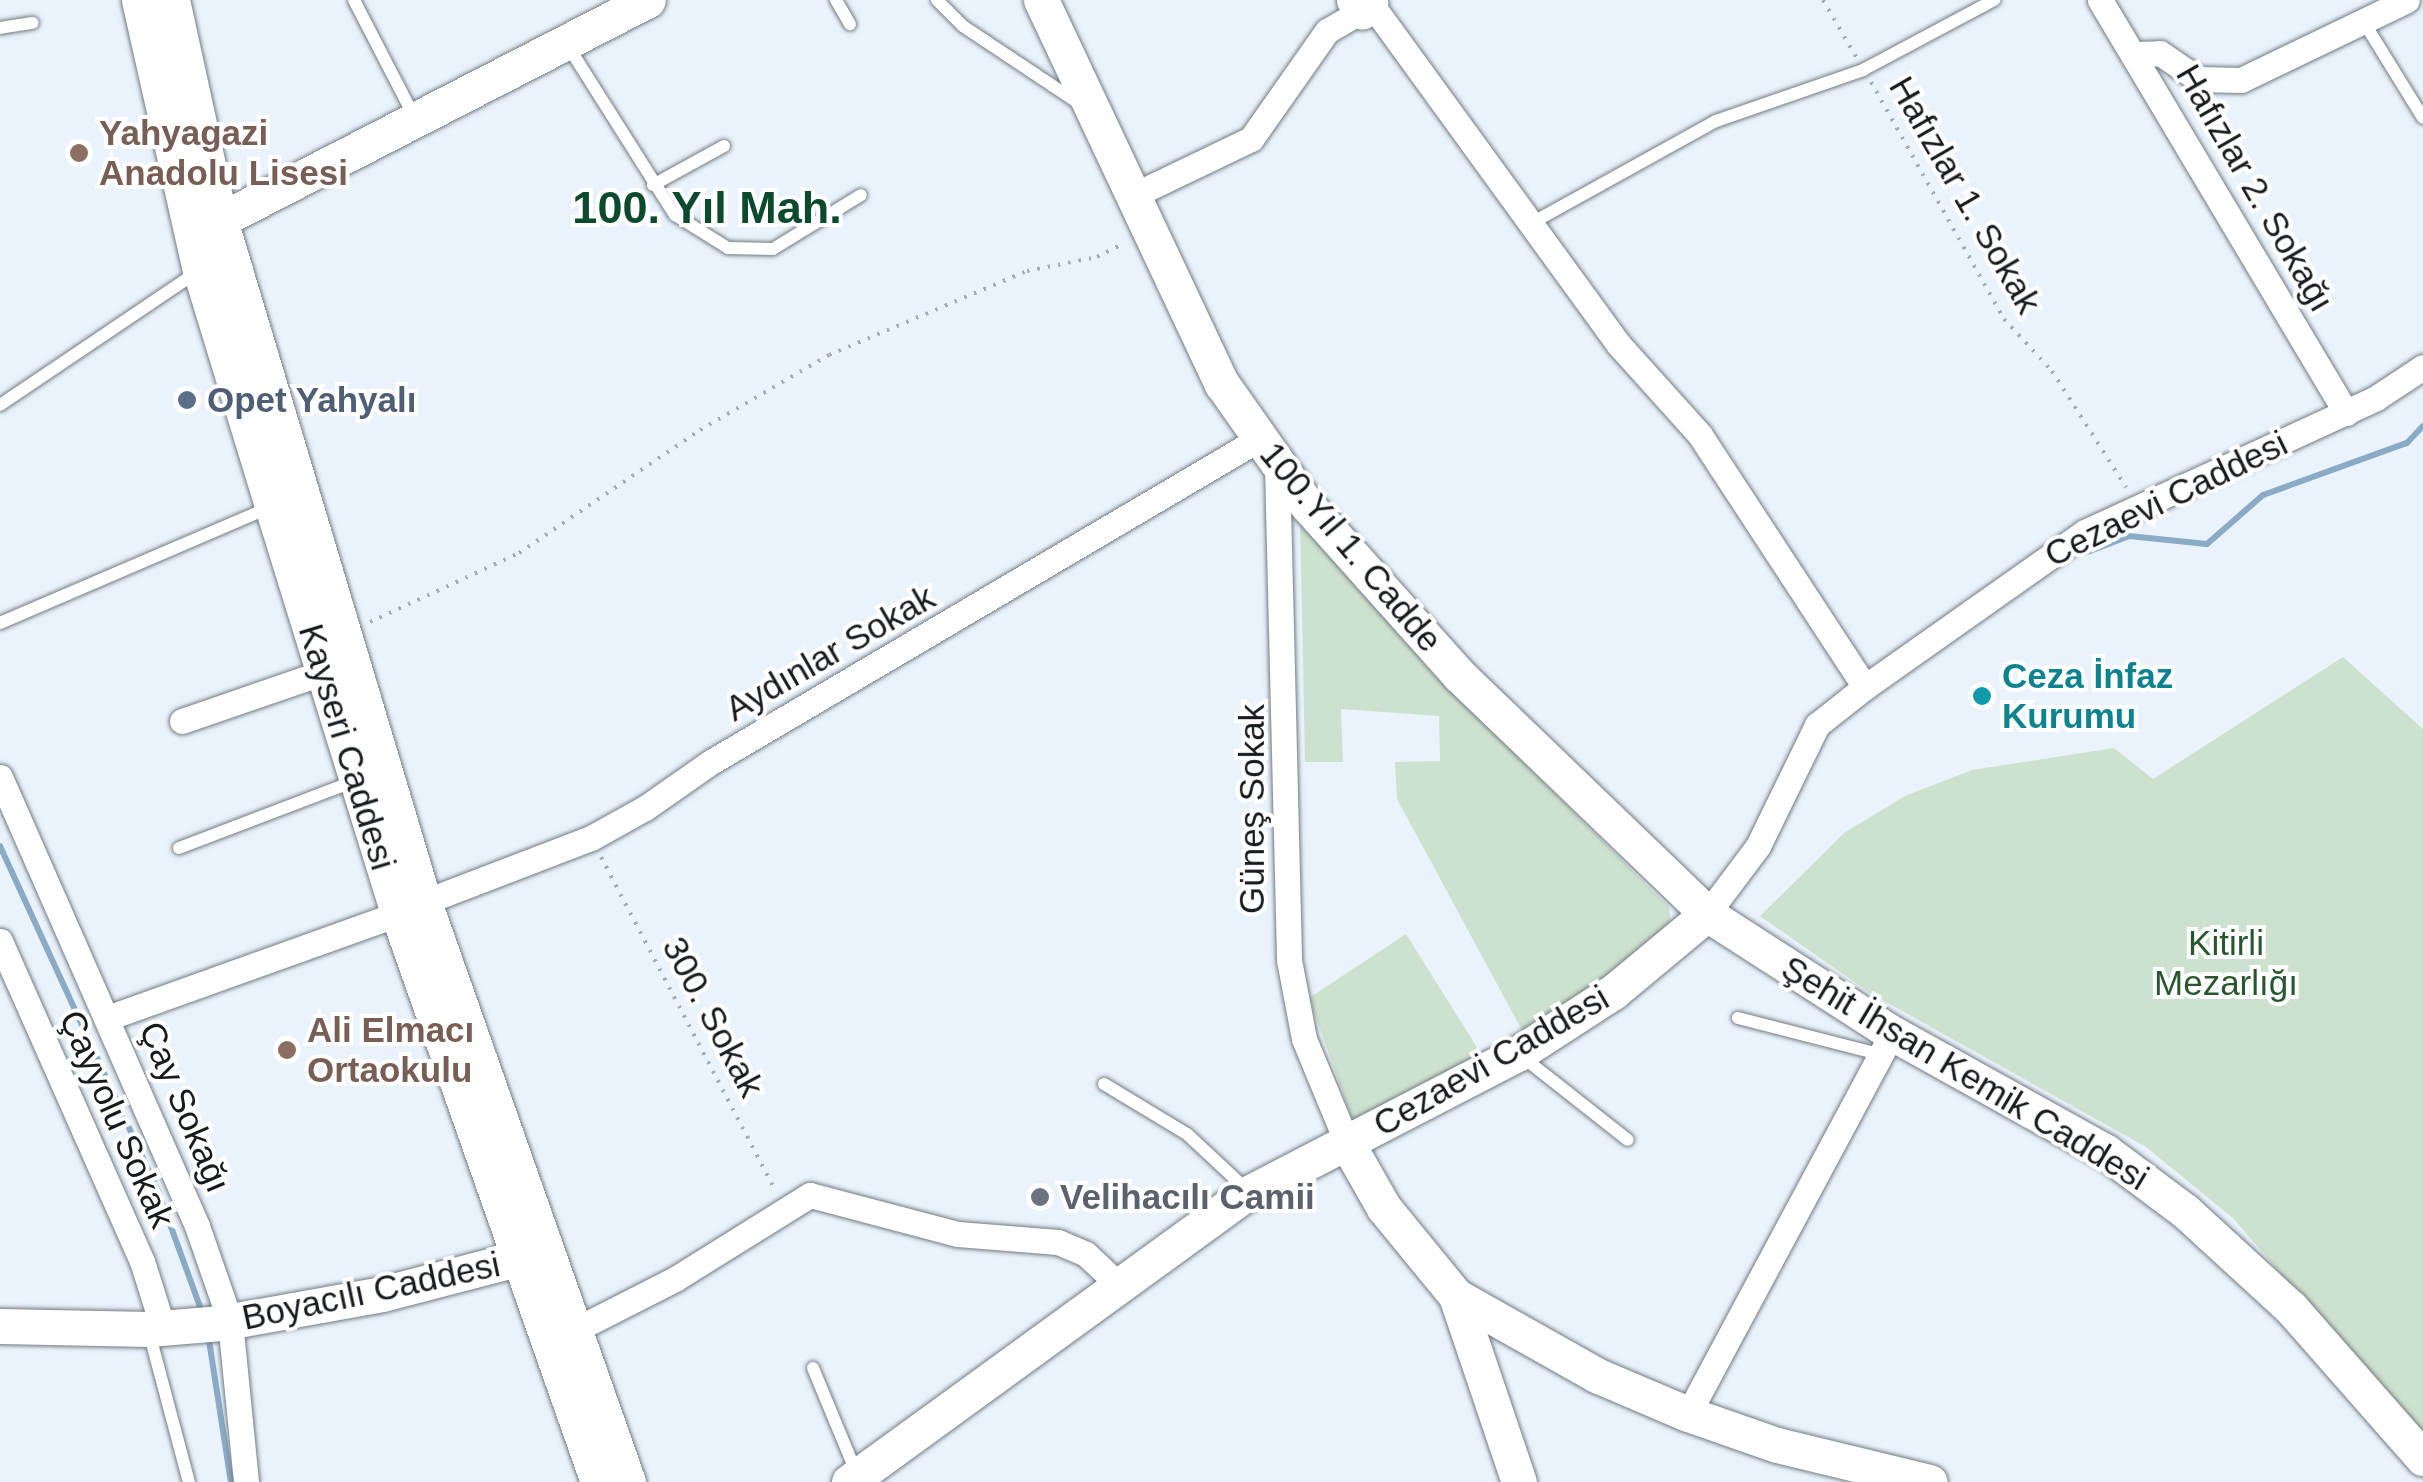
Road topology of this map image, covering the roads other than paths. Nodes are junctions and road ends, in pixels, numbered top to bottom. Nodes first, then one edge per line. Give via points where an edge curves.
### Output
1 (139, 0) edge
2 (172, 0) edge
3 (354, 0) edge
4 (648, 0) edge
5 (836, 0) edge
6 (937, 0) edge
7 (1042, 0) edge
8 (1994, 0) edge
9 (2100, 0) edge
10 (2407, 0) edge
11 (1367, 4) edge
12 (32, 23) dead end
13 (850, 24) dead end
14 (2365, 24) junction
15 (0, 28) edge
16 (567, 43) junction
17 (2137, 54) junction
18 (1094, 112) junction
19 (2423, 118) edge
20 (417, 120) junction
21 (724, 146) dead end
22 (654, 185) junction
23 (861, 195) dead end
24 (1139, 209) junction
25 (220, 220) junction
26 (1530, 224) junction
27 (200, 270) junction
28 (2423, 367) edge
29 (0, 404) edge
30 (2346, 413) junction
31 (1268, 452) junction
32 (272, 506) junction
33 (0, 624) edge
34 (324, 672) junction
35 (1864, 687) junction
36 (182, 722) dead end
37 (0, 777) edge
38 (358, 779) junction
39 (178, 848) dead end
40 (412, 908) junction
41 (1707, 914) junction
42 (0, 941) edge
43 (110, 1017) junction
44 (1738, 1018) dead end
45 (1885, 1043) junction
46 (1518, 1054) junction
47 (1104, 1084) dead end
48 (1628, 1140) dead end
49 (1347, 1143) junction
50 (1249, 1192) junction
51 (520, 1258) junction
52 (1120, 1286) junction
53 (1456, 1296) junction
54 (226, 1322) junction
55 (0, 1326) edge
56 (162, 1328) junction
57 (577, 1329) junction
58 (813, 1368) dead end
59 (1688, 1414) junction
60 (2423, 1458) edge
61 (857, 1480) edge
62 (189, 1482) edge
63 (246, 1482) edge
64 (598, 1482) edge
65 (628, 1482) edge
66 (1519, 1482) edge
67 (1930, 1482) edge

1 - 27 street, Kayseri Caddesi
2 - 25 street, Kayseri Caddesi
3 - 20 lane
4 - 16 street
5 - 13 lane
6 - 18 lane via 963,26
7 - 18 street, 100.Yıl 1. Cadde
8 - 26 lane via 1863,70 1716,122
9 - 17 street, Hafızlar 2. Sokağı
10 - 14 street
11 - 24 street via 1327,31 1251,138
11 - 26 street
12 - 15 lane
14 - 17 street via 2226,82 2198,79 2160,53
14 - 19 lane
16 - 20 street
16 - 22 lane
17 - 30 street, Hafızlar 2. Sokağı
18 - 24 street, 100.Yıl 1. Cadde
20 - 25 street
21 - 22 lane
22 - 23 lane via 684,224 747,253 788,242
24 - 31 street, 100.Yıl 1. Cadde via 1222,384
25 - 40 street, Kayseri Caddesi via 344,633
26 - 35 street via 1618,345 1700,435
27 - 29 lane
27 - 32 street, Kayseri Caddesi
28 - 30 street, Cezaevi Caddesi
30 - 35 street, Cezaevi Caddesi via 2036,562
31 - 40 street, Aydınlar Sokak via 711,762 591,838
31 - 41 street, 100.Yıl 1. Cadde via 1460,676
31 - 49 street, Güneş Sokak via 1289,960 1304,1039
32 - 33 lane
32 - 34 street, Kayseri Caddesi
34 - 36 street
34 - 38 street, Kayseri Caddesi
35 - 41 street, Cezaevi Caddesi via 1817,725 1758,846
37 - 43 street, Çay Sokağı
38 - 39 lane
38 - 40 street, Kayseri Caddesi
40 - 43 street, Aydınlar Sokak
40 - 51 street, Kayseri Caddesi
40 - 57 street, Kayseri Caddesi
41 - 45 street, Şehit İhsan Kemik Caddesi
41 - 46 street, Cezaevi Caddesi via 1613,992
42 - 56 street, Çayyolu Sokak via 142,1260
43 - 54 street, Çay Sokağı
44 - 45 lane
45 - 59 street
45 - 60 street, Şehit İhsan Kemik Caddesi via 2062,1124 2146,1180 2291,1308
46 - 48 lane
46 - 49 street, Cezaevi Caddesi
47 - 50 lane via 1187,1134
49 - 50 street, Cezaevi Caddesi
49 - 53 street via 1384,1208
50 - 52 street, Cezaevi Caddesi
51 - 54 street, Boyacılı Caddesi via 382,1294
51 - 64 street, Kayseri Caddesi
52 - 57 street via 1086,1254 1058,1242 958,1234 821,1194 784,1207 675,1279
52 - 61 street, Cezaevi Caddesi
53 - 59 street via 1596,1375
53 - 66 street
54 - 56 street, Boyacılı Caddesi
54 - 63 street, Çay Sokağı
55 - 56 street
56 - 62 lane
57 - 65 street, Kayseri Caddesi
58 - 61 lane
59 - 67 street via 1777,1445

